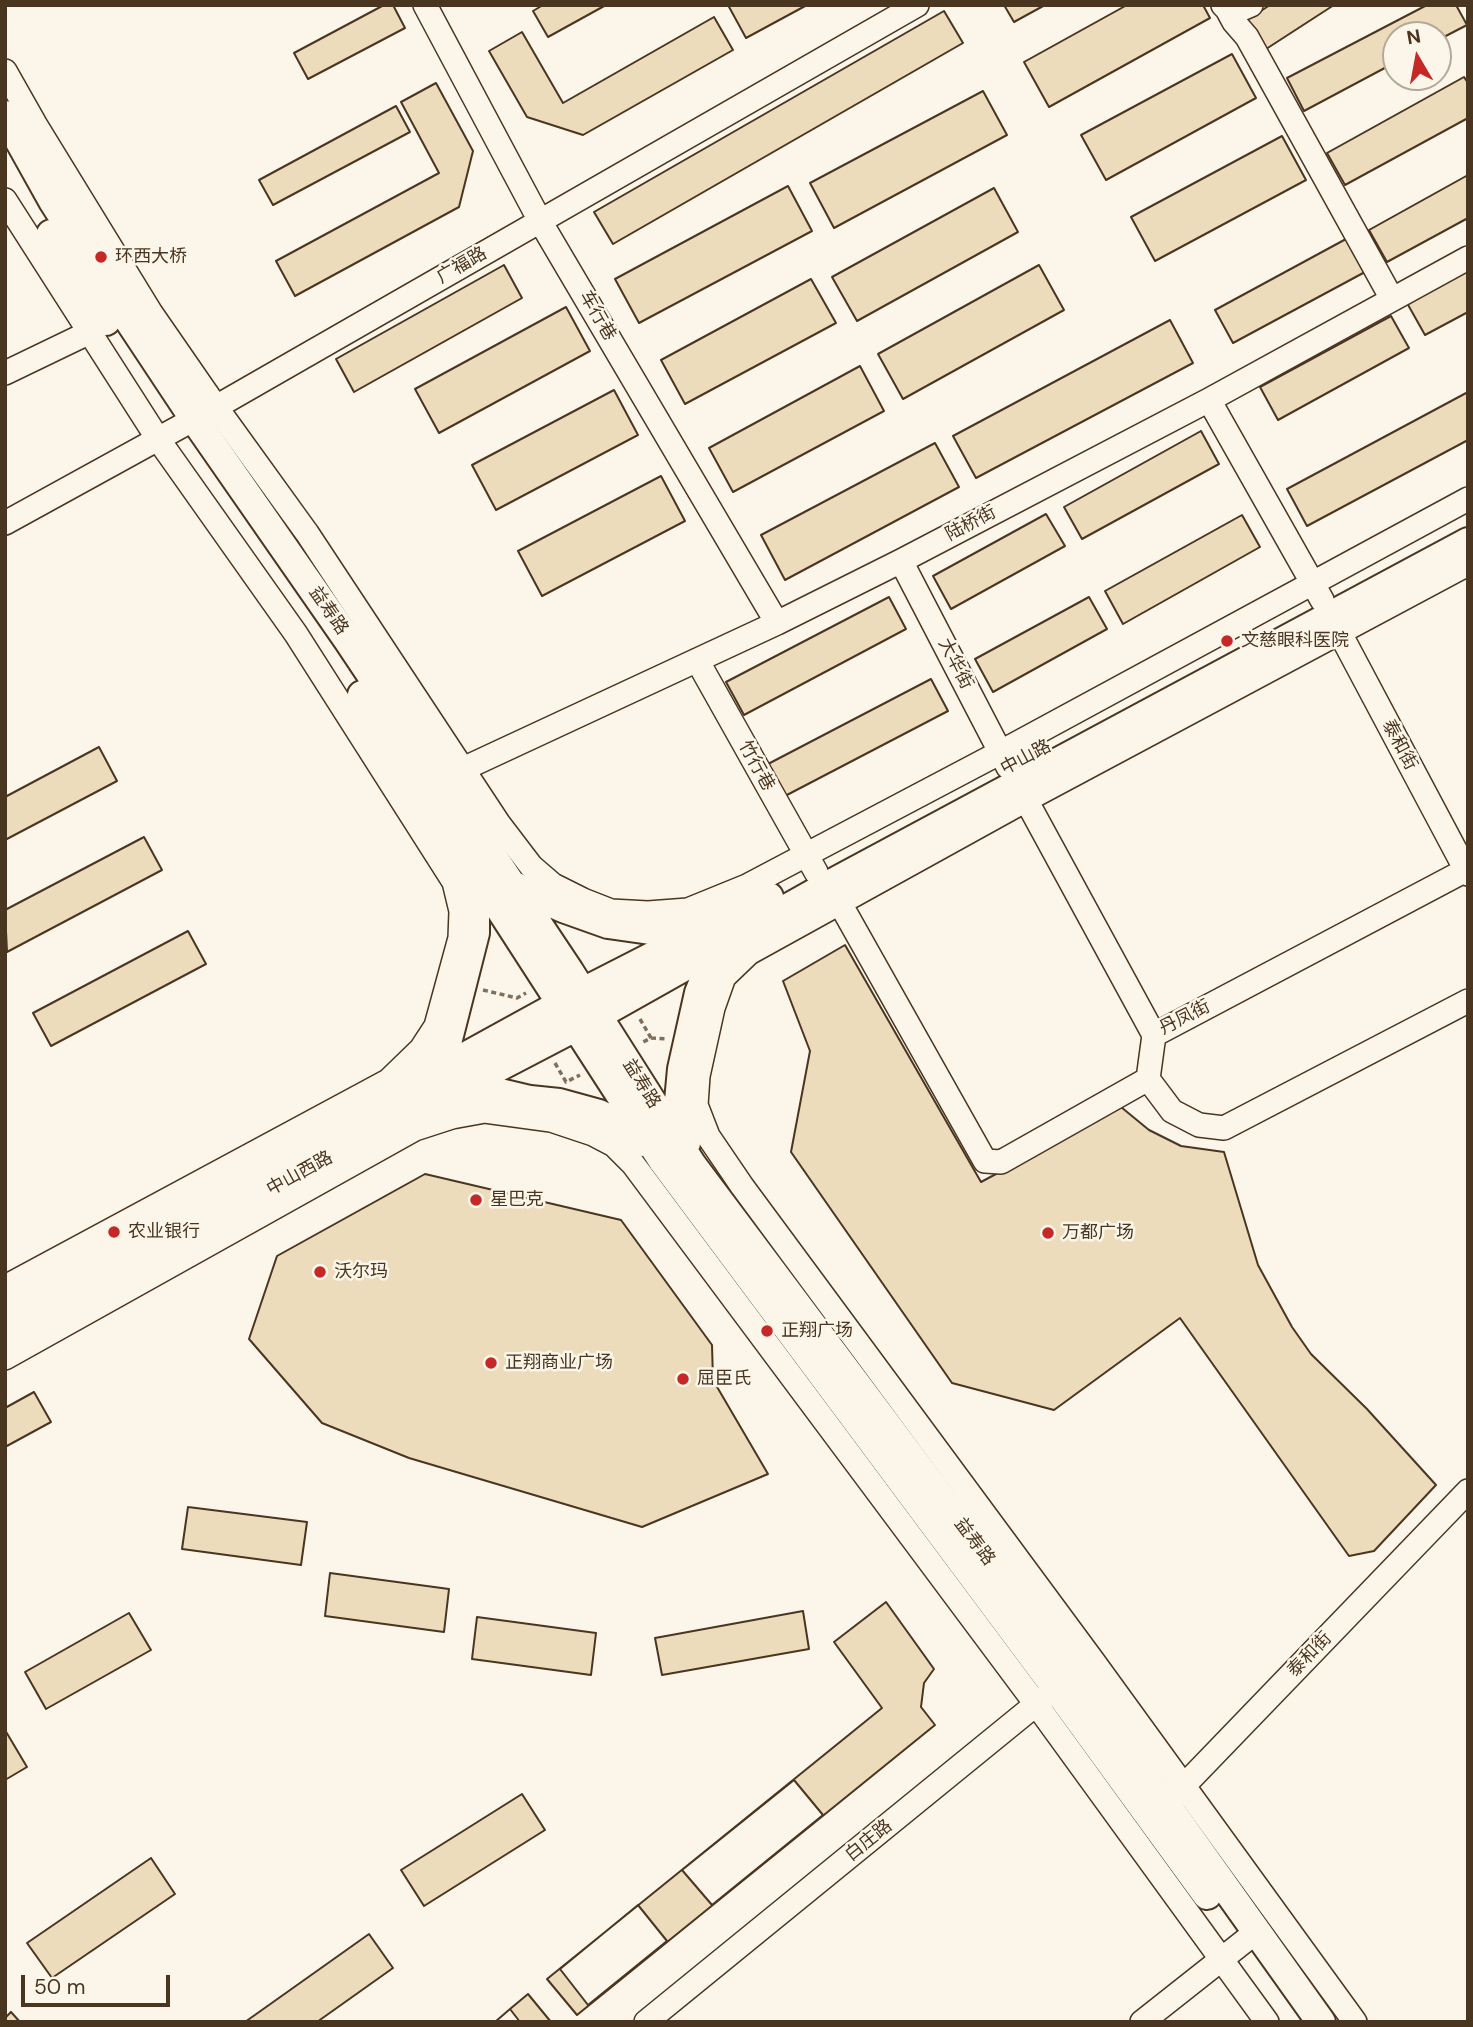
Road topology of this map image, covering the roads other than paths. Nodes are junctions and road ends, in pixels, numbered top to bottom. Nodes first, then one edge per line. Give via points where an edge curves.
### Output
1 (425, 5) edge
2 (917, 5) edge
3 (1251, 5) edge
4 (1225, 7) edge
5 (5, 71) edge
6 (5, 115) edge
7 (5, 155) edge
8 (5, 200) edge
9 (541, 221) junction
10 (1468, 258) edge
11 (1392, 299) junction
12 (89, 333) junction
13 (5, 373) edge
14 (1209, 400) junction
15 (187, 424) junction
16 (1468, 499) edge
17 (1468, 520) edge
18 (5, 523) edge
19 (1468, 542) edge
20 (901, 561) junction
21 (1468, 564) edge
22 (1326, 608) junction
23 (777, 623) junction
24 (697, 660) junction
25 (463, 769) junction
26 (1013, 776) junction
27 (469, 863) junction
28 (1467, 871) edge
29 (823, 879) junction
30 (512, 886) junction
31 (736, 926) junction
32 (1468, 1001) edge
33 (580, 1010) junction
34 (1154, 1035) junction
35 (1148, 1079) junction
36 (425, 1092) junction
37 (663, 1161) junction
38 (692, 1165) junction
39 (5, 1287) edge
40 (5, 1310) edge
41 (5, 1337) edge
42 (5, 1358) edge
43 (1468, 1491) edge
44 (1064, 1682) junction
45 (1167, 1802) junction
46 (1240, 1945) junction
47 (646, 2022) edge
48 (1142, 2022) edge
49 (1267, 2022) edge
50 (1298, 2022) edge
51 (1321, 2022) edge
52 (1355, 2022) edge

1 - 9 street, 车行巷
2 - 9 street, 广福路
3 - 4 street via 1237,11
4 - 11 street via 1247,37
5 - 15 street via 144,302
6 - 15 main road, 益寿路
7 - 15 main road, 益寿路 via 75,273
8 - 12 street
9 - 15 street, 广福路
9 - 23 street, 车行巷
10 - 11 street, 陆桥街
11 - 14 street, 陆桥街
12 - 13 street
12 - 15 street
14 - 20 street, 陆桥街
14 - 22 street, 泰和街
15 - 18 street, 广福路
15 - 25 street via 307,533
15 - 27 main road, 益寿路
15 - 30 main road, 益寿路 via 348,640
15 - 39 street via 296,634 454,883 461,911 460,938 436,1026 421,1049 388,1081
16 - 22 street
17 - 22 main road, 中山路
19 - 22 main road, 中山路
20 - 23 street, 陆桥街
20 - 26 street, 大华街
21 - 22 street
22 - 26 main road, 中山路
22 - 28 street, 泰和街
23 - 24 street, 陆桥街
24 - 25 street, 陆桥街
24 - 29 street, 竹行巷
25 - 29 street via 531,866 553,885 611,911 688,910 747,886
26 - 29 main road, 中山路
26 - 29 street
26 - 34 street, 丹凤街
27 - 33 main road, 益寿路
27 - 36 main road via 475,933 447,1043
28 - 34 street, 丹凤街
29 - 31 main road, 中山路
29 - 35 street, 竹行巷 via 985,1161 1001,1162
29 - 44 street via 724,977 698,1076 696,1105 708,1136
30 - 31 main road via 608,924 650,930
30 - 33 main road, 益寿路
31 - 33 main road, 中山路
31 - 38 main road via 712,962 699,993 682,1069 678,1112
32 - 35 street via 1224,1128 1199,1125 1172,1111
33 - 36 main road, 中山西路
33 - 37 main road, 益寿路
33 - 38 main road, 益寿路
34 - 35 street
36 - 37 main road via 492,1091 599,1114 631,1130
36 - 40 main road, 中山西路
36 - 41 main road, 中山西路
37 - 44 main road, 益寿路
38 - 44 main road, 益寿路
42 - 44 street via 415,1129 485,1111 551,1120 614,1145 633,1164
43 - 45 street, 泰和街
44 - 45 main road, 益寿路
44 - 45 street
44 - 46 street
44 - 47 street, 白庄路
45 - 46 main road, 益寿路
45 - 52 street
46 - 48 street
46 - 49 street
46 - 50 main road, 益寿路
46 - 51 main road, 益寿路

